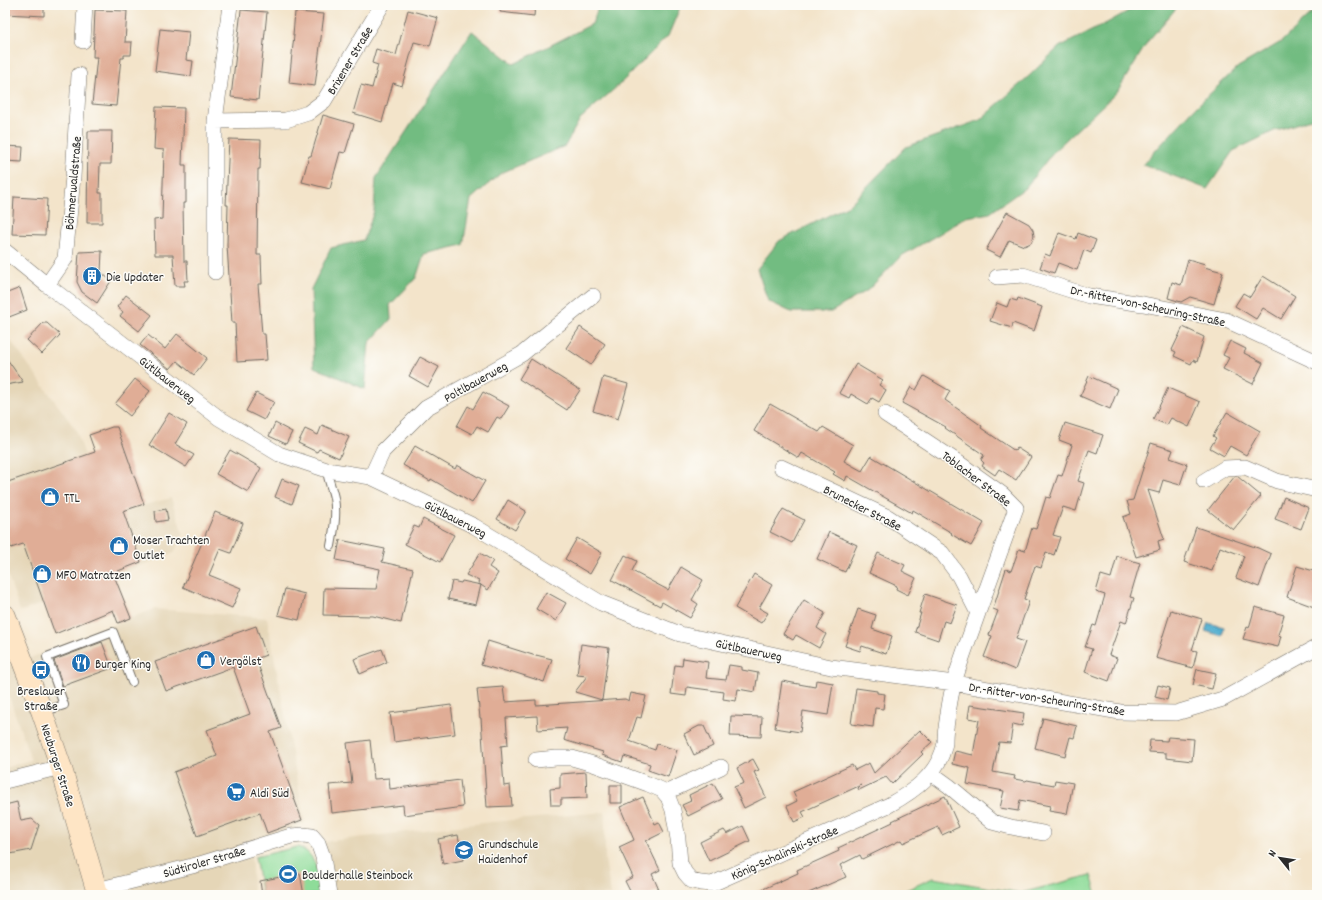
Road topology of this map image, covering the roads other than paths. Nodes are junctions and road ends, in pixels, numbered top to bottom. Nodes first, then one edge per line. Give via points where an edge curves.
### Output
1 (85, 5) edge
2 (230, 5) edge
3 (382, 5) edge
4 (83, 41) dead end
5 (79, 75) dead end
6 (215, 121) junction
7 (5, 251) edge
8 (214, 272) dead end
9 (997, 277) dead end
10 (47, 285) junction
11 (593, 296) dead end
12 (1317, 362) edge
13 (885, 414) dead end
14 (781, 467) dead end
15 (327, 470) junction
16 (371, 477) junction
17 (1204, 481) dead end
18 (1317, 490) edge
19 (331, 546) dead end
20 (978, 613) junction
21 (5, 615) edge
22 (1317, 647) edge
23 (132, 682) dead end
24 (954, 683) junction
25 (42, 712) junction
26 (536, 760) dead end
27 (60, 767) junction
28 (721, 767) dead end
29 (931, 773) junction
30 (5, 781) edge
31 (665, 794) junction
32 (1043, 833) dead end
33 (98, 892) edge
34 (329, 895) edge

1 - 4 street
2 - 6 street
3 - 6 street, Brixener Straße via 324,101 308,113 286,120
5 - 10 street, Böhmerwaldstraße via 65,259
6 - 8 street
7 - 10 street, Gütlbauerweg
9 - 12 street, Dr.-Ritter-von-Scheuring-Straße via 1023,275 1089,296 1226,320
10 - 15 street, Gütlbauerweg via 219,418 279,454
11 - 16 street, Poltlbauerweg via 522,354 426,408 383,451
13 - 20 street, Toblacher Straße via 956,461 1016,508
14 - 20 street, Brunecker Straße via 888,517 942,553 959,576
15 - 16 street, Gütlbauerweg
15 - 19 lane via 336,518
16 - 24 street, Gütlbauerweg via 474,526 601,603 680,634 831,667
17 - 18 street via 1225,468 1245,468 1277,481
20 - 24 street
21 - 25 street, Neuburger Straße
22 - 24 street, Dr.-Ritter-von-Scheuring-Straße via 1223,699 1176,713 1120,712
23 - 25 lane via 113,632 47,657 64,705
24 - 29 street, König-Schalinski-Straße via 944,744
25 - 27 street, Neuburger Straße
26 - 31 street via 572,758 648,784
27 - 30 street
27 - 33 street, Neuburger Straße
28 - 31 street
29 - 31 street, König-Schalinski-Straße via 906,796 889,805 712,884 692,881 685,873 680,863 673,810
29 - 32 street via 992,822
33 - 34 street, Südtiroler Straße via 290,836 303,835 312,836 318,843

